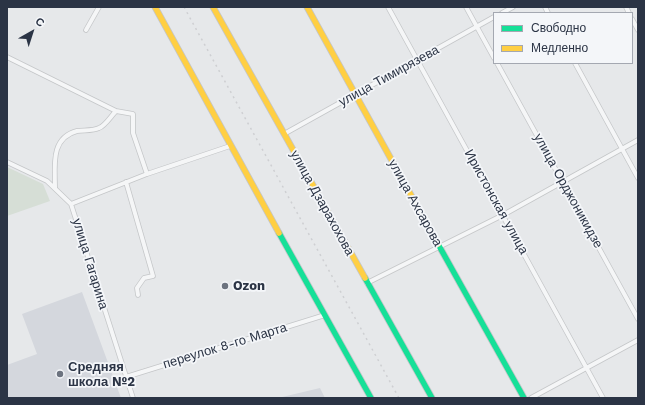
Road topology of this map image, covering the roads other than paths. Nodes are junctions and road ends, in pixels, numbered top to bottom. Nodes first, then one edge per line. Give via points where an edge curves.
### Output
1 (99, 7) edge
2 (154, 7) edge
3 (213, 7) edge
4 (307, 7) edge
5 (388, 7) edge
6 (466, 7) edge
7 (513, 7) edge
8 (504, 12) edge
9 (493, 19) edge
10 (633, 21) edge
11 (477, 27) junction
12 (86, 30) dead end
13 (638, 30) edge
14 (493, 56) edge
15 (7, 57) edge
16 (417, 60) junction
17 (498, 64) edge
18 (576, 64) edge
19 (354, 95) junction
20 (116, 111) junction
21 (284, 134) junction
22 (638, 140) edge
23 (230, 146) junction
24 (622, 148) junction
25 (7, 162) edge
26 (146, 174) junction
27 (638, 178) edge
28 (126, 182) junction
29 (563, 182) junction
30 (55, 188) junction
31 (71, 204) junction
32 (503, 215) junction
33 (439, 247) junction
34 (367, 283) junction
35 (138, 295) dead end
36 (325, 315) junction
37 (638, 319) edge
38 (638, 340) edge
39 (587, 367) junction
40 (126, 378) junction
41 (133, 398) edge
42 (371, 398) edge
43 (432, 398) edge
44 (524, 398) edge
45 (531, 398) edge
46 (603, 398) edge

1 - 12 street
2 - 23 street
3 - 21 street, улица Дзарахохова
4 - 19 street, улица Ахсарова
5 - 16 street, Иристонская улица
6 - 11 street
7 - 8 street
9 - 11 street, улица Тимирязева
10 - 13 street
11 - 14 street
11 - 16 street, улица Тимирязева
15 - 20 street
16 - 19 street, улица Тимирязева
16 - 32 street, Иристонская улица
17 - 29 street, улица Орджоникидзе
18 - 24 street
19 - 21 street, улица Тимирязева
19 - 33 street, улица Ахсарова
20 - 26 street via 133,114 133,133
20 - 30 street via 99,128 65,135 60,142 55,160
21 - 34 street, улица Дзарахохова
22 - 24 street
23 - 26 street
23 - 36 street
24 - 27 street
24 - 29 street
25 - 30 street, улица Гагарина via 47,181
26 - 28 street
28 - 31 street
28 - 35 street via 153,276 144,278 137,288
29 - 32 street
29 - 37 street, улица Орджоникидзе
30 - 31 street, улица Гагарина
31 - 40 street, улица Гагарина
32 - 33 street
32 - 39 street, Иристонская улица
33 - 34 street
33 - 44 street, улица Ахсарова
34 - 43 street, улица Дзарахохова
36 - 40 street, переулок 8-го Марта
36 - 42 street
38 - 39 street
39 - 45 street
39 - 46 street, Иристонская улица
40 - 41 street, улица Гагарина

